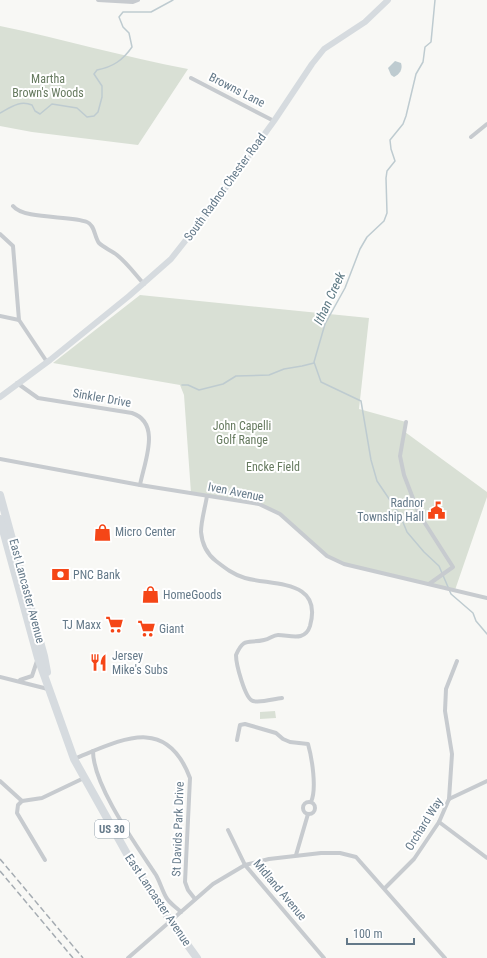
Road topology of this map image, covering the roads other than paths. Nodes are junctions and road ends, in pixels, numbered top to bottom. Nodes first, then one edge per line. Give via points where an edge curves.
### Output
1 (98, 0) edge
2 (138, 0) edge
3 (388, 0) edge
4 (191, 78) dead end
5 (274, 121) junction
6 (487, 124) edge
7 (471, 137) dead end
8 (13, 206) dead end
9 (0, 234) edge
10 (144, 284) junction
11 (0, 316) edge
12 (19, 320) junction
13 (47, 362) junction
14 (17, 383) junction
15 (0, 397) edge
16 (406, 422) dead end
17 (0, 459) edge
18 (9, 461) junction
19 (0, 464) edge
20 (140, 485) junction
21 (0, 495) edge
22 (208, 496) junction
23 (0, 519) edge
24 (429, 584) junction
25 (487, 598) edge
26 (38, 658) junction
27 (458, 661) dead end
28 (0, 677) edge
29 (18, 681) junction
30 (50, 689) junction
31 (282, 698) dead end
32 (237, 740) dead end
33 (93, 751) junction
34 (74, 759) junction
35 (84, 778) junction
36 (0, 781) edge
37 (487, 781) edge
38 (449, 800) junction
39 (22, 801) junction
40 (311, 802) junction
41 (308, 814) junction
42 (439, 822) junction
43 (228, 830) dead end
44 (296, 855) junction
45 (487, 858) edge
46 (45, 860) dead end
47 (245, 865) junction
48 (385, 888) junction
49 (194, 899) junction
50 (181, 912) junction
51 (171, 922) junction
52 (128, 958) edge
53 (197, 958) edge
54 (324, 958) edge
55 (445, 958) edge

1 - 2 street
3 - 5 main road, South Radnor Chester Road via 365,22 324,49
4 - 5 street, Browns Lane
5 - 10 main road, South Radnor Chester Road via 176,253
6 - 7 street
8 - 10 street via 40,216 87,222 93,227 99,243 116,254
9 - 12 street via 13,246
10 - 13 main road, South Radnor Chester Road
11 - 12 street
12 - 13 street
13 - 14 main road, South Radnor Chester Road
14 - 15 main road, South Radnor Chester Road
14 - 20 street, Sinkler Drive via 38,398 132,413 142,418 149,434
16 - 24 street via 400,456 404,474 419,514 453,567
17 - 18 street, Iven Avenue
18 - 19 street, Iven Avenue
18 - 20 street, Iven Avenue
20 - 22 street, Iven Avenue
21 - 30 highway, East Lancaster Avenue / US 30 via 44,656
22 - 24 street, Iven Avenue via 259,504 280,514 327,556 344,564
22 - 31 street via 201,532 210,556 243,577 297,588 311,605 310,628 303,636 276,635 264,640 248,640 243,643 236,655 245,690 250,699 254,701
23 - 26 highway, East Lancaster Avenue / US 30
24 - 25 street, Iven Avenue
26 - 29 street via 32,676
26 - 30 highway, East Lancaster Avenue / US 30
27 - 38 street via 446,689 445,711 452,754
28 - 29 street
29 - 30 street
30 - 34 highway, East Lancaster Avenue / US 30
32 - 40 street via 240,725 245,724 276,733 290,742 308,744 312,768
33 - 34 street, St Davids Park Drive
33 - 49 street, St Davids Park Drive via 115,742 151,738 166,743 180,756 190,778 185,882
33 - 50 street via 95,769 116,813 138,852 157,877 165,896
34 - 35 highway, East Lancaster Avenue / US 30
35 - 39 street via 42,798
35 - 51 highway, East Lancaster Avenue / US 30 via 131,861
36 - 39 street
37 - 38 street, Orchard Way
38 - 42 street, Orchard Way
39 - 46 street via 18,805 17,813
40 - 41 street via 315,809
40 - 41 street via 306,802 303,806 304,812
41 - 44 street
42 - 45 street
42 - 48 street, Orchard Way via 414,859
43 - 47 street, Midland Avenue
44 - 47 street
44 - 48 street via 340,853 356,857
47 - 49 street via 212,884
47 - 54 street, Midland Avenue
48 - 55 street
49 - 50 street
50 - 51 street
51 - 52 street
51 - 53 highway, East Lancaster Avenue / US 30

